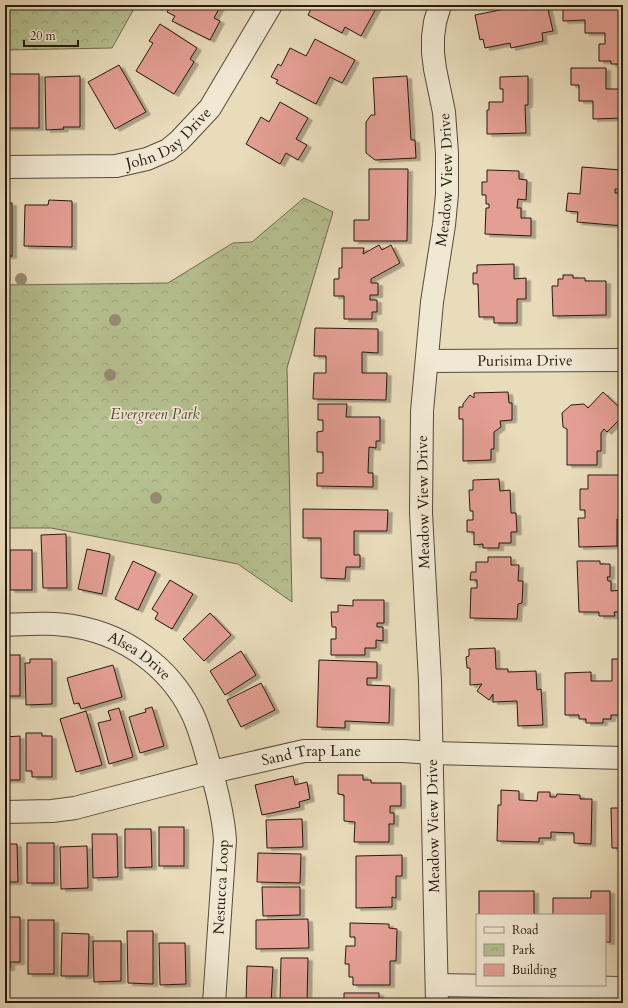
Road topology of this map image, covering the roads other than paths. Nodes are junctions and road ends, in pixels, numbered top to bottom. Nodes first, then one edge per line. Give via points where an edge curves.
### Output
1 (271, 5) edge
2 (440, 5) edge
3 (5, 167) edge
4 (623, 360) edge
5 (427, 361) junction
6 (5, 625) edge
7 (432, 753) junction
8 (623, 758) edge
9 (212, 772) junction
10 (5, 812) edge
11 (623, 988) edge
12 (437, 994) edge
13 (214, 1003) edge

1 - 3 street, John Day Drive via 210,108 168,150 147,159 116,166
2 - 5 street, Meadow View Drive via 435,22 433,53 444,112 447,194 432,302
4 - 5 street, Purisima Drive
5 - 7 street, Meadow View Drive via 422,411 421,513
6 - 9 street, Alsea Drive via 55,624 78,627 114,638 144,655 181,693 191,710
7 - 8 street, Sand Trap Lane
7 - 9 street, Sand Trap Lane via 304,750
7 - 12 street, Meadow View Drive
9 - 10 street, Sand Trap Lane via 75,808
9 - 13 street, Nestucca Loop via 224,817 225,840
11 - 12 street

